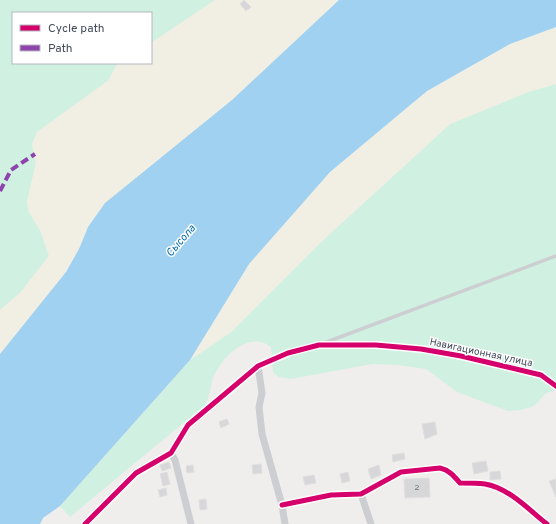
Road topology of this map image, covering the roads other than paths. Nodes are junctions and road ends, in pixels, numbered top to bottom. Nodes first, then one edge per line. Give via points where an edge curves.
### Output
1 (556, 256) edge
2 (319, 345) junction
3 (258, 366) junction
4 (556, 386) edge
5 (171, 453) junction
6 (361, 494) junction
7 (282, 505) junction
8 (85, 524) edge
9 (190, 524) edge
10 (285, 524) edge
11 (371, 524) edge
12 (547, 524) edge

1 - 2 lane
2 - 3 street, Навигационная улица via 288,353
2 - 4 street, Навигационная улица via 391,347 461,356 541,375
3 - 5 street, Навигационная улица via 188,425
3 - 7 street via 262,393 259,407 262,434
5 - 8 street via 136,473
5 - 9 street via 175,460
6 - 7 street via 331,495
6 - 11 street
6 - 12 street via 402,472 440,468 454,475 460,483 485,484 510,494
7 - 10 street

